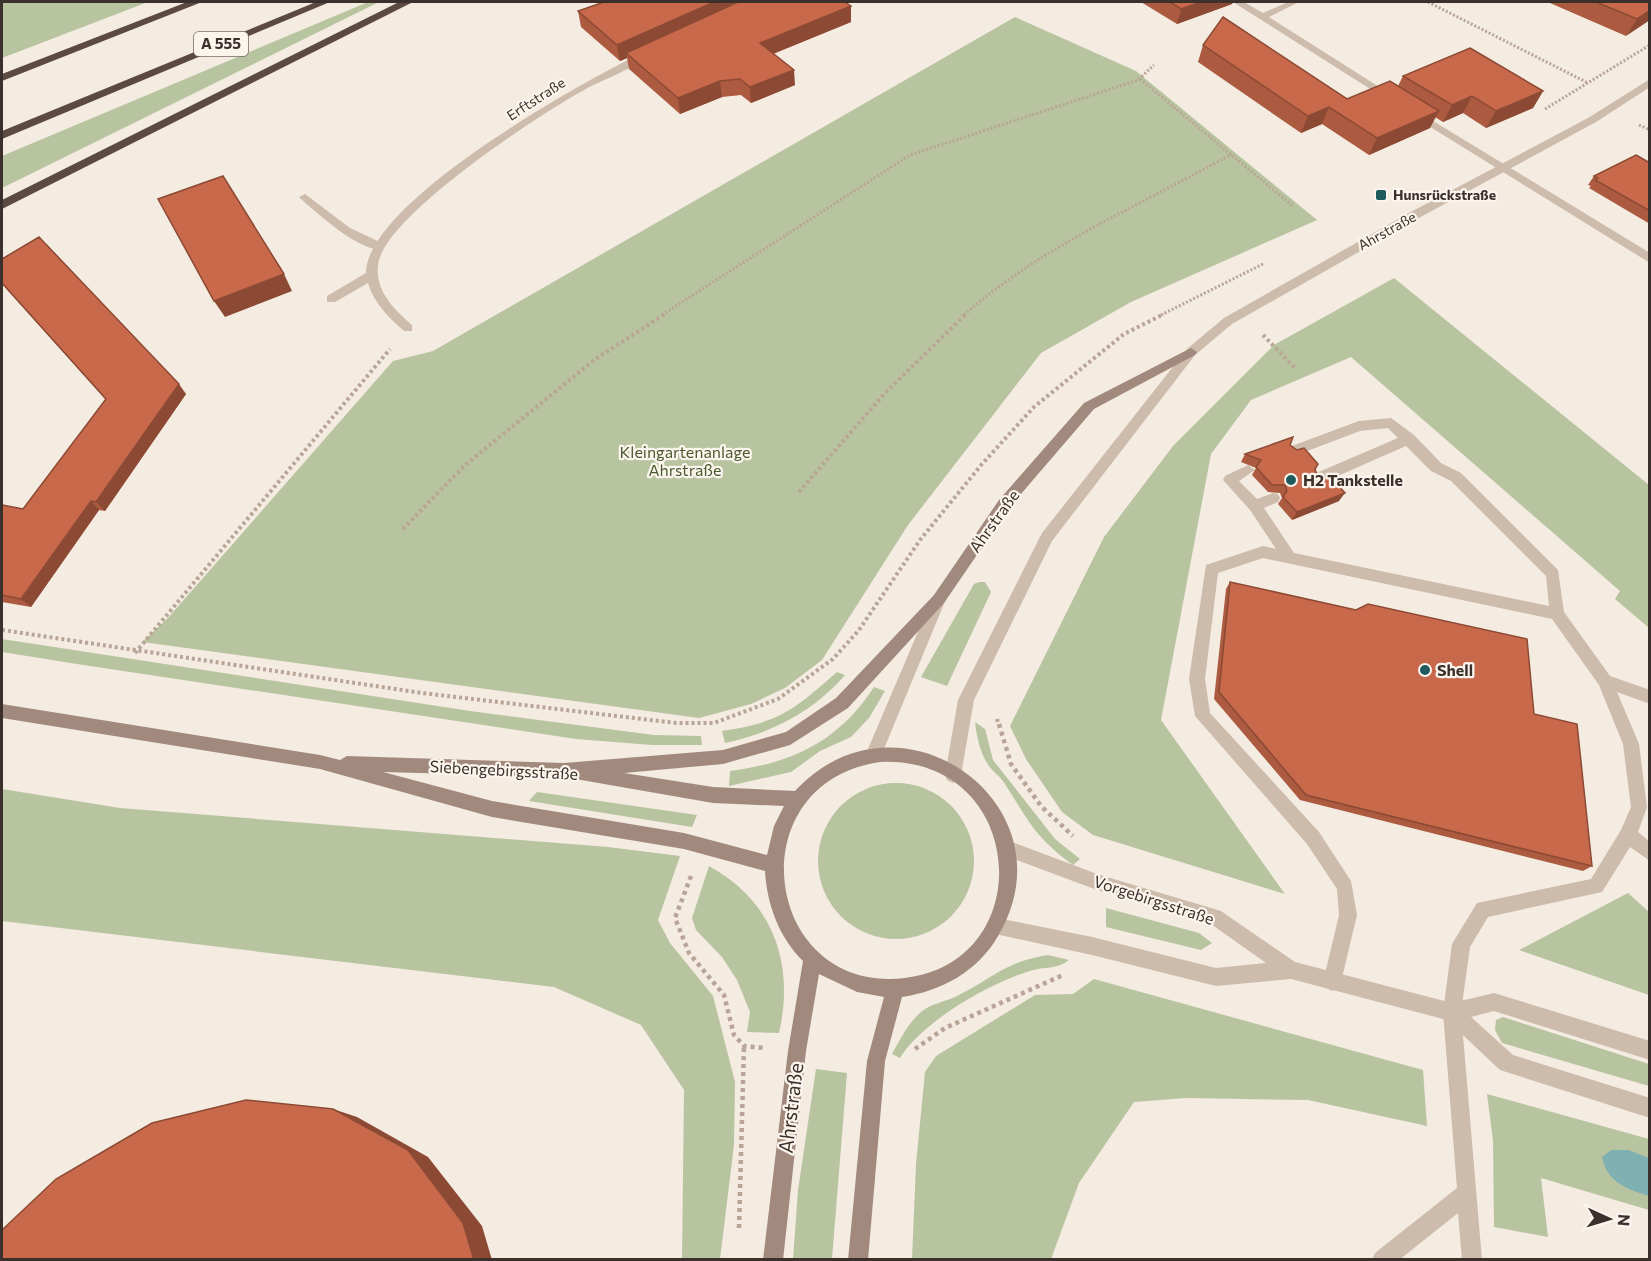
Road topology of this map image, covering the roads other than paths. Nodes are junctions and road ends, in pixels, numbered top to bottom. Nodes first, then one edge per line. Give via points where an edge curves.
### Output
1 (196, 2) edge
2 (324, 2) edge
3 (407, 2) edge
4 (1238, 2) edge
5 (1295, 2) edge
6 (1263, 17) junction
7 (657, 49) edge
8 (2, 78) edge
9 (1650, 82) edge
10 (2, 135) edge
11 (1502, 168) junction
12 (305, 197) dead end
13 (2, 205) edge
14 (378, 246) junction
15 (1650, 259) edge
16 (373, 274) junction
17 (331, 299) dead end
18 (408, 327) road end
19 (1191, 352) junction
20 (1409, 440) junction
21 (1294, 451) edge
22 (1248, 470) dead end
23 (1319, 478) edge
24 (1273, 498) edge
25 (1255, 506) junction
26 (1288, 557) junction
27 (939, 599) junction
28 (1557, 614) junction
29 (1605, 681) junction
30 (1650, 697) edge
31 (2, 711) edge
32 (873, 756) junction
33 (320, 762) junction
34 (564, 770) junction
35 (954, 775) junction
36 (795, 799) junction
37 (1628, 835) junction
38 (1007, 848) junction
39 (1650, 853) edge
40 (771, 864) junction
41 (997, 927) junction
42 (813, 957) junction
43 (1291, 970) junction
44 (1332, 982) junction
45 (895, 988) junction
46 (1452, 1012) junction
47 (1650, 1051) edge
48 (1650, 1108) edge
49 (1467, 1193) junction
50 (773, 1260) edge
51 (858, 1260) edge
52 (1382, 1260) edge
53 (1472, 1260) edge

1 - 8 highway
2 - 10 highway, A 555
3 - 13 highway
4 - 6 street
5 - 6 street
6 - 11 street
7 - 14 street, Erftstraße via 578,89 521,125 404,215
9 - 11 street, Ahrstraße via 1592,120
11 - 15 street
11 - 19 street, Ahrstraße via 1228,321
12 - 14 street via 346,231
14 - 16 street, Erftstraße
16 - 17 street
16 - 18 street, Erftstraße via 384,307
19 - 27 main road, Ahrstraße via 1089,406 1004,504
19 - 35 street, Ahrstraße via 1047,537 966,700
20 - 21 street via 1391,423 1359,426
20 - 23 street
20 - 28 street via 1436,467 1456,477 1553,574
22 - 25 street via 1230,480
24 - 25 street
25 - 26 street
26 - 28 street
26 - 44 street via 1263,552 1211,569 1197,679 1203,716 1313,838 1345,887 1348,915
27 - 32 street, Ahrstraße
27 - 34 main road via 842,703 790,738 723,757
28 - 29 street
29 - 30 street
29 - 37 street via 1630,744 1640,807
31 - 33 main road, Siebengebirgsstraße
32 - 35 main road via 924,760
32 - 36 main road via 841,764 810,783
33 - 34 main road, Siebengebirgsstraße
33 - 40 main road, Siebengebirgsstraße via 492,809 684,841
34 - 36 main road, Siebengebirgsstraße via 713,795
35 - 38 main road via 976,792 997,821
36 - 40 main road via 777,832
37 - 39 street
37 - 46 street via 1596,886 1483,909 1461,944
38 - 41 main road via 1009,889
38 - 43 street, Vorgebirgsstraße via 1097,882 1215,917
40 - 42 main road via 774,894 784,921
41 - 43 street, Vorgebirgsstraße via 1216,977
41 - 45 main road via 981,951 944,978
42 - 45 main road via 838,974
42 - 50 main road, Ahrstraße via 797,1051
43 - 44 street, Vorgebirgsstraße
44 - 46 street, Vorgebirgsstraße
45 - 51 main road via 876,1060
46 - 47 street, Vorgebirgsstraße via 1494,1002
46 - 48 street, Vorgebirgsstraße via 1507,1063
46 - 49 street
49 - 52 street
49 - 53 street

